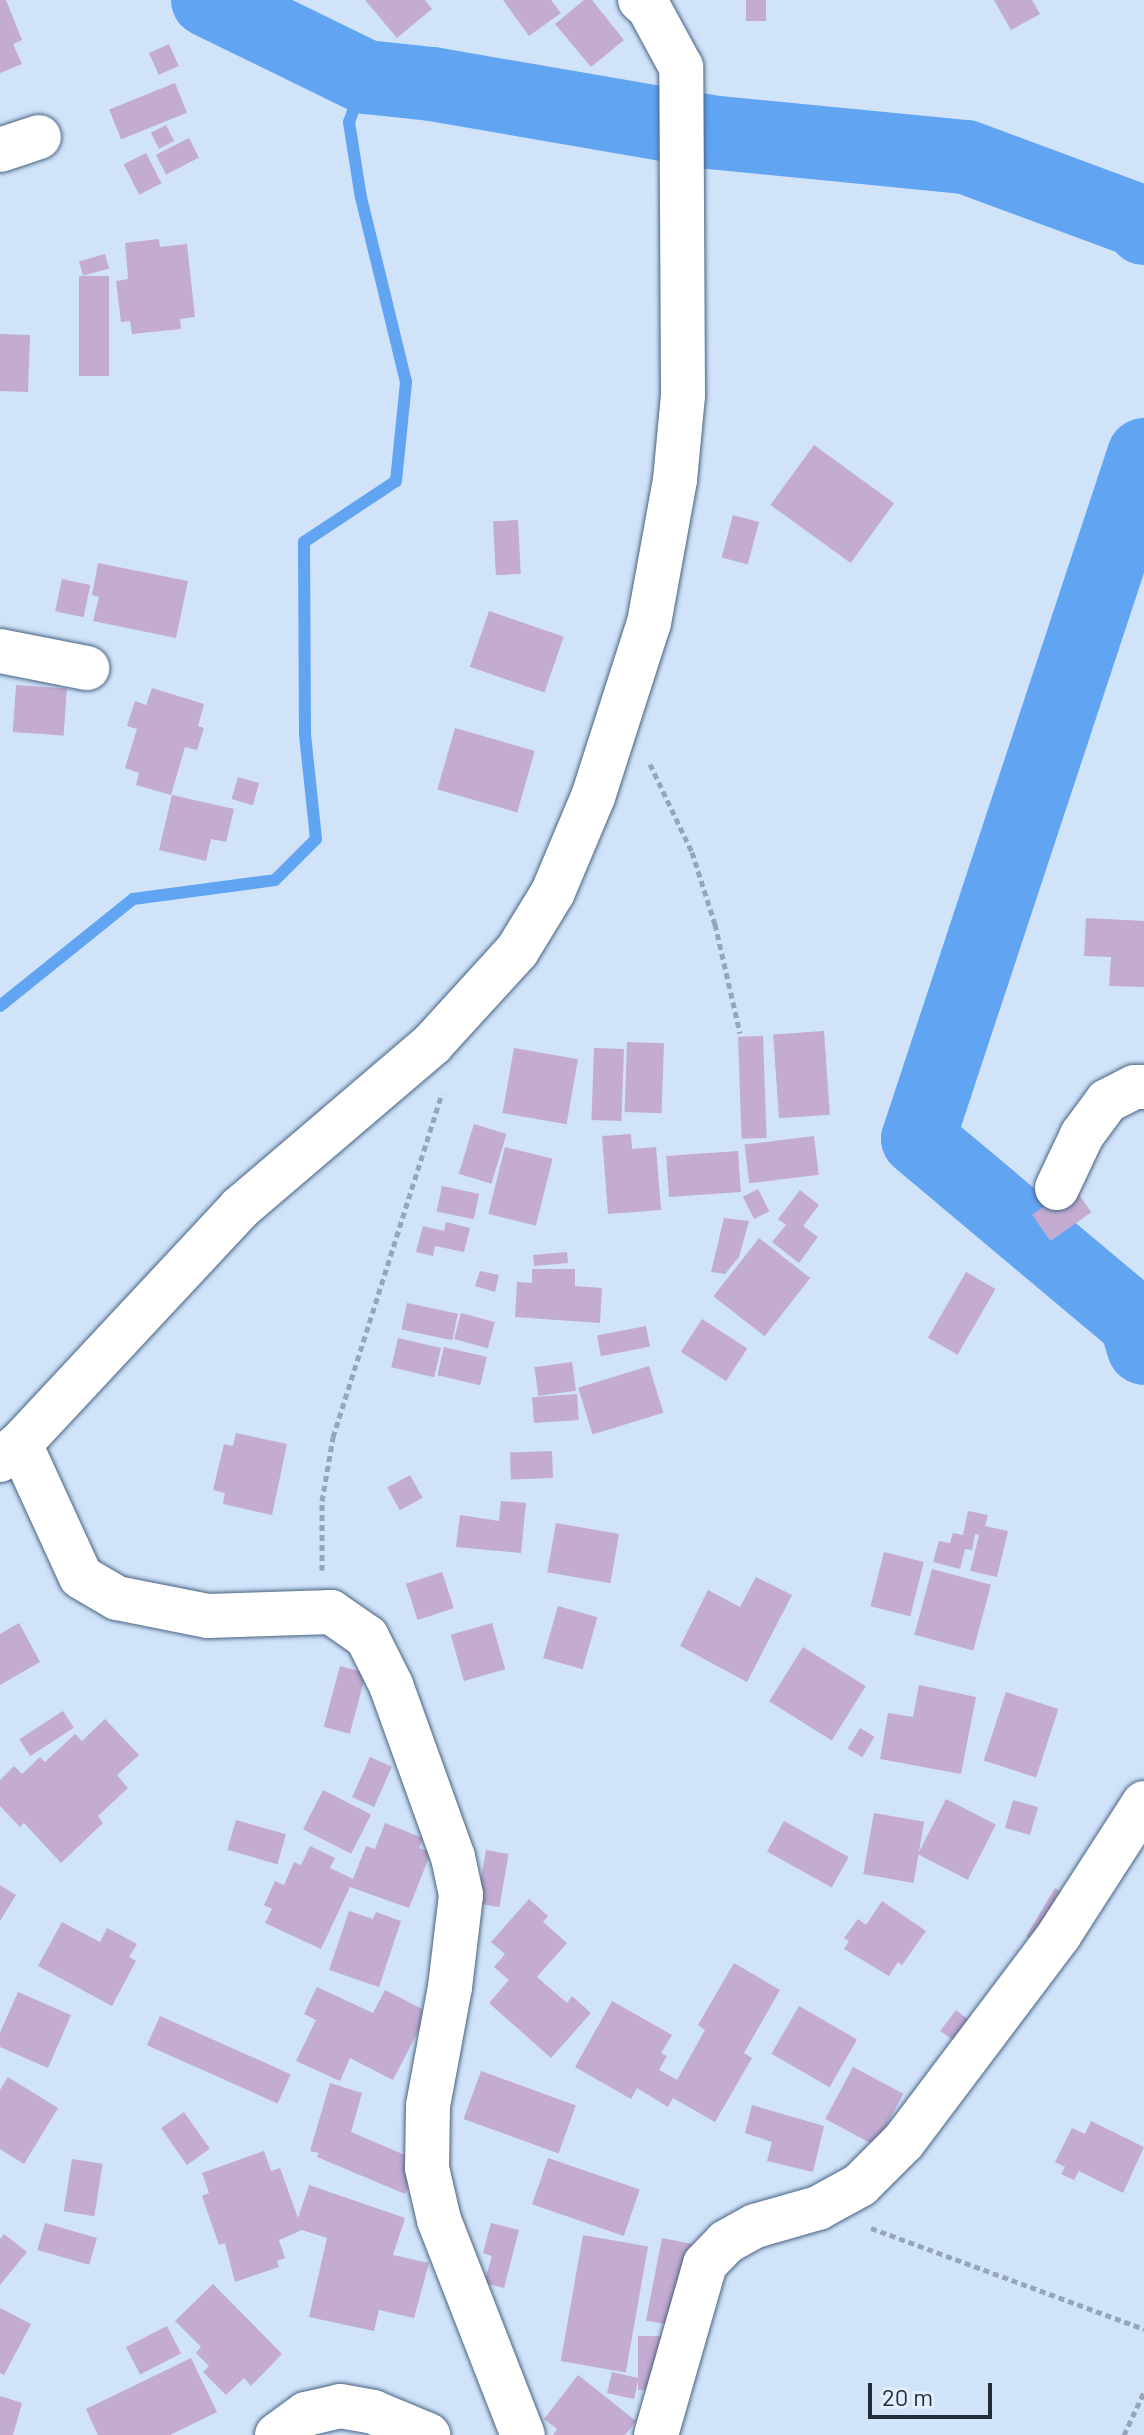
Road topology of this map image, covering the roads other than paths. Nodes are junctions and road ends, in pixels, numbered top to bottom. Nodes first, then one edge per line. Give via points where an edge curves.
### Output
1 (640, 0) edge
2 (0, 651) edge
3 (87, 668) dead end
4 (1144, 1087) edge
5 (1057, 1188) dead end
6 (10, 1452) edge
7 (1144, 1803) edge
8 (277, 2435) edge
9 (428, 2435) edge
10 (523, 2435) edge
11 (656, 2435) edge

1 - 6 street via 681,67 683,396 675,480 649,623 593,797 559,879 517,951 432,1044 240,1208
2 - 3 street
4 - 5 street via 1107,1101 1082,1135
6 - 10 street via 81,1577 117,1598 208,1616 331,1612 367,1637 391,1685 453,1857 461,1895 428,2106 427,2168 439,2220
7 - 11 street via 1059,1935 904,2141 860,2185 818,2208 755,2226 726,2242 705,2264
8 - 9 street via 306,2414 340,2406 373,2412

